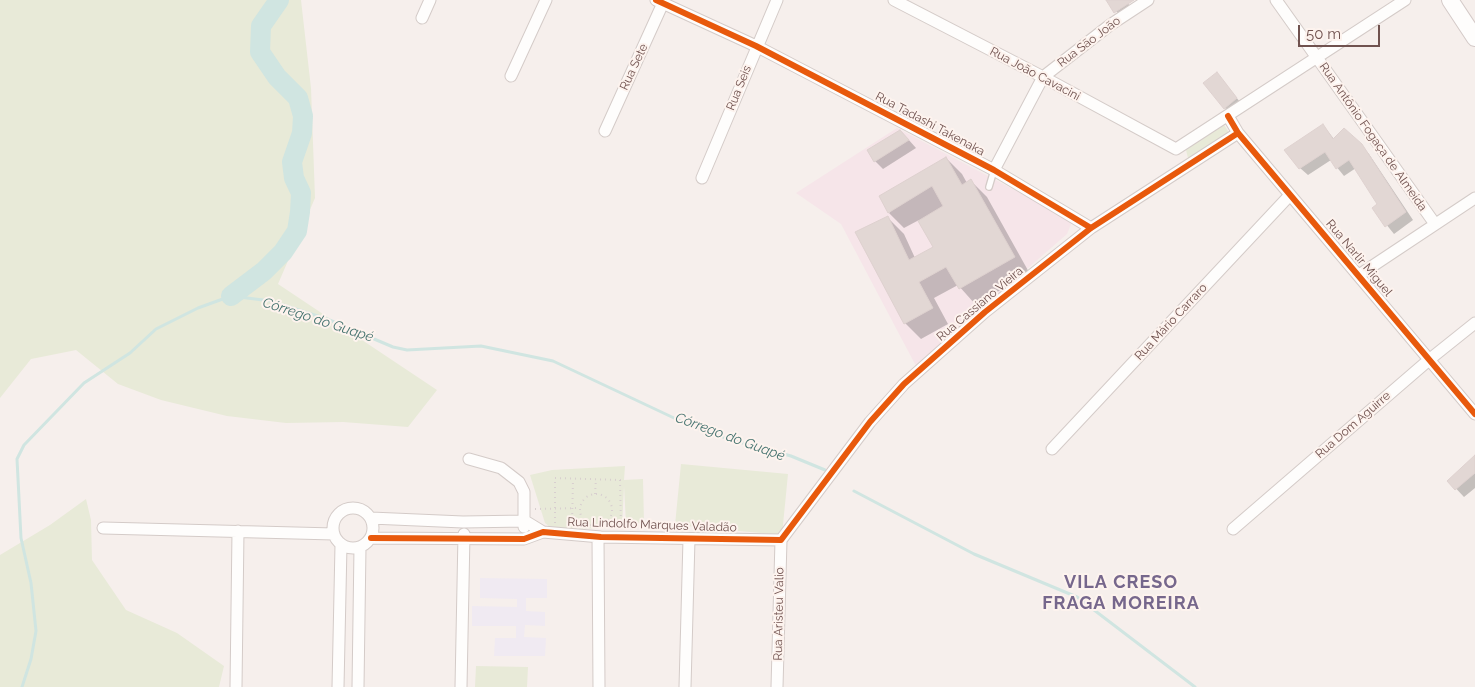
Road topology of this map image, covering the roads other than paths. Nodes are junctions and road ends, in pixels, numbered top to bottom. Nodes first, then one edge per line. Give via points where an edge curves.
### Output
1 (430, 0) edge
2 (546, 0) edge
3 (777, 0) edge
4 (894, 0) edge
5 (1148, 0) edge
6 (1276, 0) edge
7 (1405, 0) edge
8 (1450, 0) edge
9 (660, 2) edge
10 (422, 18) dead end
11 (1475, 38) edge
12 (756, 46) junction
13 (1317, 58) junction
14 (511, 76) dead end
15 (1043, 77) junction
16 (1228, 116) junction
17 (605, 131) dead end
18 (1238, 134) junction
19 (1176, 150) junction
20 (994, 170) junction
21 (1182, 170) junction
22 (702, 178) dead end
23 (989, 187) dead end
24 (1290, 195) junction
25 (1475, 198) edge
26 (1435, 224) junction
27 (1091, 228) junction
28 (1359, 275) junction
29 (1475, 323) edge
30 (1430, 359) junction
31 (1475, 414) edge
32 (1052, 449) dead end
33 (469, 459) dead end
34 (524, 515) junction
35 (371, 518) junction
36 (464, 522) junction
37 (103, 528) dead end
38 (1233, 529) dead end
39 (238, 530) junction
40 (543, 532) junction
41 (334, 534) junction
42 (598, 536) junction
43 (370, 538) junction
44 (464, 539) junction
45 (524, 539) junction
46 (689, 539) junction
47 (780, 540) junction
48 (341, 545) junction
49 (360, 547) junction
50 (236, 687) edge
51 (338, 687) edge
52 (358, 687) edge
53 (461, 687) edge
54 (599, 687) edge
55 (685, 687) edge
56 (777, 687) edge

1 - 10 street
2 - 14 street
3 - 12 street, Rua Seis
4 - 15 street, Rua João Cavacini
5 - 15 street, Rua São João
6 - 13 street, Rua Antônio Fogaça de Almeida
7 - 13 street
8 - 11 main road
9 - 12 street, Rua Tadashi Takenaka
9 - 17 street, Rua Sete
12 - 20 street, Rua Tadashi Takenaka
12 - 22 street, Rua Seis
13 - 16 street
13 - 26 street, Rua Antônio Fogaça de Almeida
15 - 19 street, Rua João Cavacini
15 - 20 street, Rua São João
16 - 18 street, Rua Narlir Miguel
16 - 19 street
18 - 21 street, Rua Cassiano Vieira
18 - 24 street, Rua Narlir Miguel
19 - 21 street
20 - 23 lane
20 - 27 street, Rua Tadashi Takenaka
21 - 27 street, Rua Cassiano Vieira
24 - 28 street, Rua Narlir Miguel
24 - 32 street, Rua Mário Carraro
25 - 26 street
26 - 28 street
27 - 47 street, Rua Cassiano Vieira via 985,312 904,384 870,422
28 - 30 street, Rua Narlir Miguel
29 - 30 street, Rua Dom Aguirre
30 - 31 street, Rua Narlir Miguel
30 - 38 street, Rua Dom Aguirre
33 - 34 street via 501,468 519,482 524,492
34 - 36 street
34 - 40 street, Rua Lindolfo Marques Valadão
34 - 45 street
35 - 36 street
35 - 41 street via 361,509 347,508 334,521
35 - 43 street
36 - 44 street
37 - 39 street
39 - 41 street
39 - 50 street
40 - 42 street, Rua Lindolfo Marques Valadão
40 - 45 street, Rua Lindolfo Marques Valadão
41 - 48 street
42 - 46 street, Rua Lindolfo Marques Valadão
42 - 54 street
43 - 44 street
43 - 49 street
44 - 45 street
44 - 53 street
46 - 47 street, Rua Lindolfo Marques Valadão
46 - 55 street
47 - 56 street, Rua Aristeu Valio
48 - 49 street
48 - 51 street
49 - 52 street

